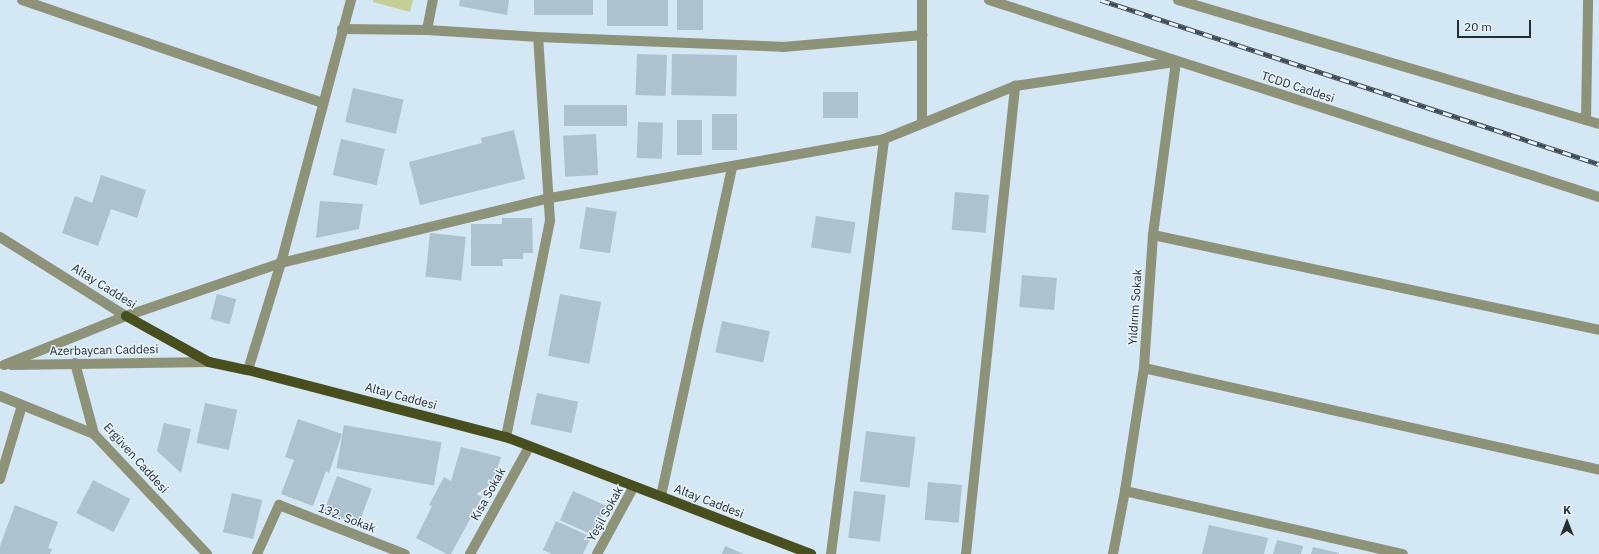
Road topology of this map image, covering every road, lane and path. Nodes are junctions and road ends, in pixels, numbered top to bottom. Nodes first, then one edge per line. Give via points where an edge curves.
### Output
1 (22, 0) edge
2 (350, 0) edge
3 (434, 0) edge
4 (922, 0) edge
5 (989, 0) edge
6 (1178, 0) edge
7 (1588, 0) edge
8 (1199, 4) edge
9 (342, 29) junction
10 (427, 30) junction
11 (922, 35) junction
12 (538, 38) junction
13 (1176, 62) junction
14 (1015, 86) junction
15 (323, 103) junction
16 (1586, 120) junction
17 (922, 123) junction
18 (1599, 124) edge
19 (884, 139) junction
20 (732, 167) junction
21 (1599, 197) edge
22 (550, 198) junction
23 (1153, 235) junction
24 (0, 238) edge
25 (281, 263) junction
26 (126, 316) junction
27 (1599, 330) edge
28 (209, 362) junction
29 (75, 363) junction
30 (2, 366) edge
31 (1144, 368) junction
32 (248, 370) junction
33 (0, 396) edge
34 (22, 405) junction
35 (94, 434) junction
36 (506, 437) junction
37 (529, 447) junction
38 (1599, 470) edge
39 (0, 479) edge
40 (634, 486) junction
41 (1125, 491) junction
42 (661, 496) junction
43 (207, 554) edge
44 (257, 554) edge
45 (405, 554) edge
46 (470, 554) edge
47 (597, 554) edge
48 (811, 554) edge
49 (832, 554) edge
50 (966, 554) edge
51 (1113, 554) edge
52 (1402, 554) edge

1 - 15 street
2 - 9 street
3 - 10 street
4 - 11 street
5 - 13 street, TCDD Caddesi
6 - 8 street
7 - 16 street
8 - 16 street
9 - 10 street
9 - 15 street
10 - 12 street
11 - 12 street via 783,46
11 - 17 street
12 - 22 street
13 - 14 street
13 - 21 street, TCDD Caddesi
13 - 23 street, Yıldırım Sokak
14 - 17 street
14 - 50 street
15 - 25 street
16 - 18 street
17 - 19 street
19 - 20 street
19 - 49 street
20 - 22 street
20 - 42 street
22 - 25 street
22 - 36 street via 550,221
23 - 27 street
23 - 31 street, Yıldırım Sokak
24 - 26 street, Altay Caddesi
25 - 26 street
25 - 32 street
26 - 28 main road, Altay Caddesi
26 - 30 street
28 - 29 street, Azerbaycan Caddesi
28 - 32 main road, Altay Caddesi
29 - 30 street, Azerbaycan Caddesi
29 - 35 street, Ergüven Caddesi
31 - 38 street
31 - 41 street, Yıldırım Sokak
32 - 36 main road, Altay Caddesi
33 - 34 street
34 - 35 street
34 - 39 street
35 - 43 street, Ergüven Caddesi
36 - 37 main road, Altay Caddesi
37 - 40 main road, Altay Caddesi
37 - 46 street, Kısa Sokak
40 - 42 main road, Altay Caddesi
40 - 47 street, Yeşil Sokak
41 - 51 street, Yıldırım Sokak
41 - 52 street
42 - 48 main road, Altay Caddesi
44 - 45 street, 132. Sokak via 279,505

